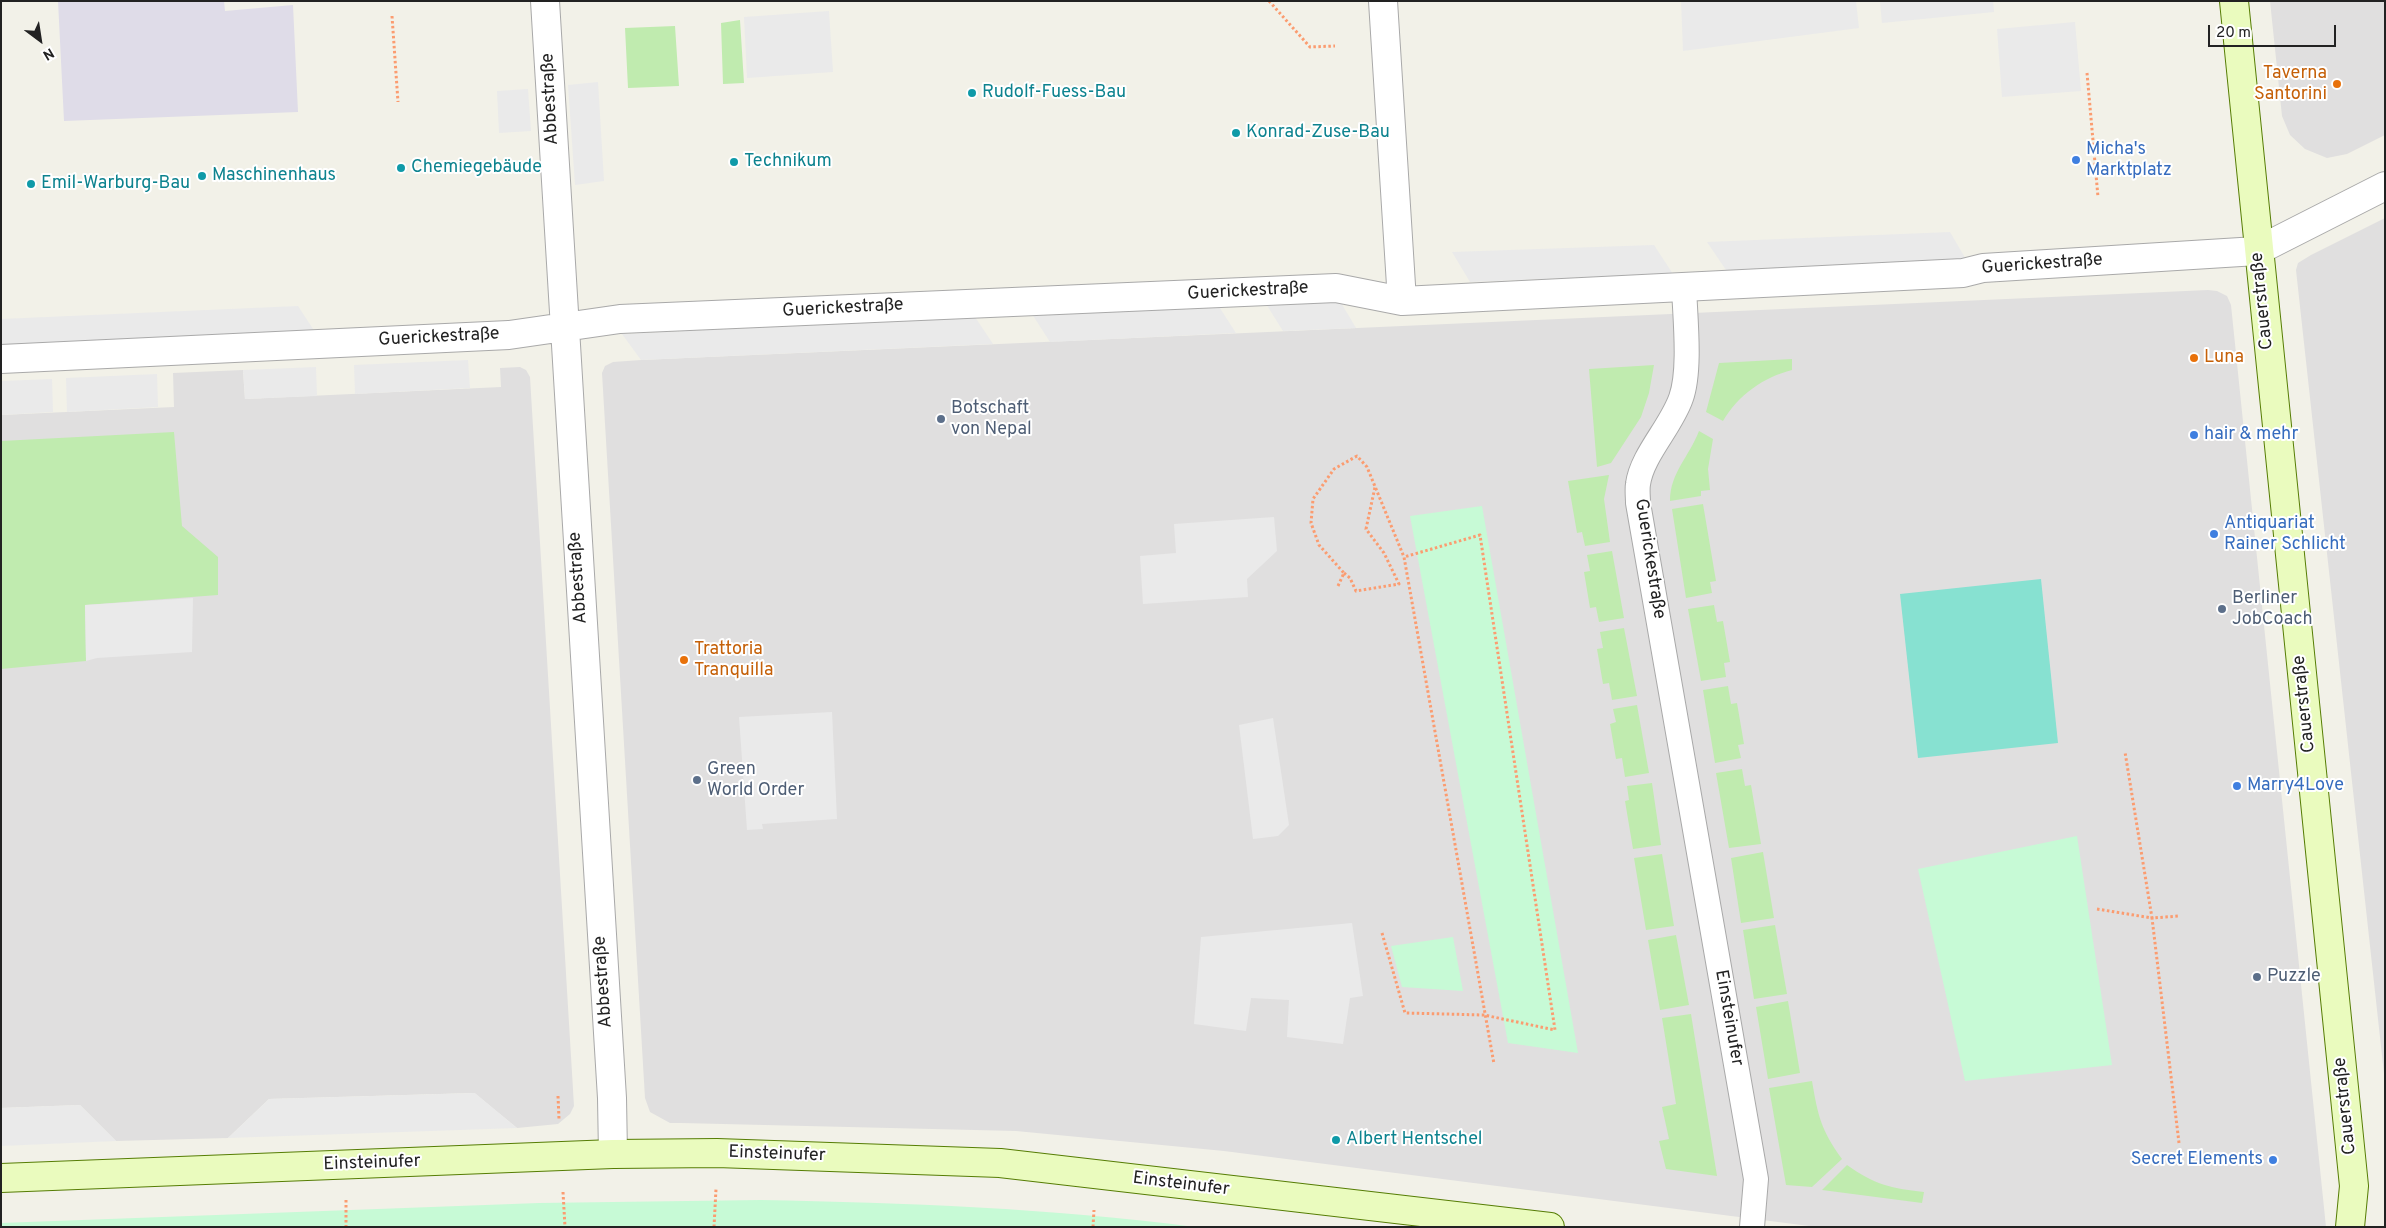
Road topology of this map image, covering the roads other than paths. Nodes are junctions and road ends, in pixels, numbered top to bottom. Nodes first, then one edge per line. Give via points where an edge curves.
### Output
1 (545, 1) edge
2 (1383, 1) edge
3 (2234, 1) edge
4 (2385, 186) edge
5 (2257, 251) junction
6 (1684, 287) junction
7 (1402, 301) junction
8 (564, 327) junction
9 (1, 359) edge
10 (1692, 809) joint
11 (613, 1154) junction
12 (1, 1178) edge
13 (1550, 1227) edge
14 (1752, 1227) edge
15 (2350, 1227) edge

1 - 8 street, Abbestraße
2 - 7 street
3 - 5 street, Cauerstraße
4 - 5 street, Guerickestraße
5 - 6 street, Guerickestraße via 1983,268 1964,273
5 - 15 street, Cauerstraße via 2354,1186
6 - 7 street, Guerickestraße
6 - 10 lane, Guerickestraße via 1686,366 1682,396 1643,468 1638,484 1638,503
7 - 8 street, Guerickestraße via 1336,288 620,319
8 - 9 street, Guerickestraße via 509,335
8 - 11 street, Abbestraße
10 - 14 lane, Einsteinufer via 1756,1179
11 - 12 street, Einsteinufer
11 - 13 street, Einsteinufer via 1000,1163

